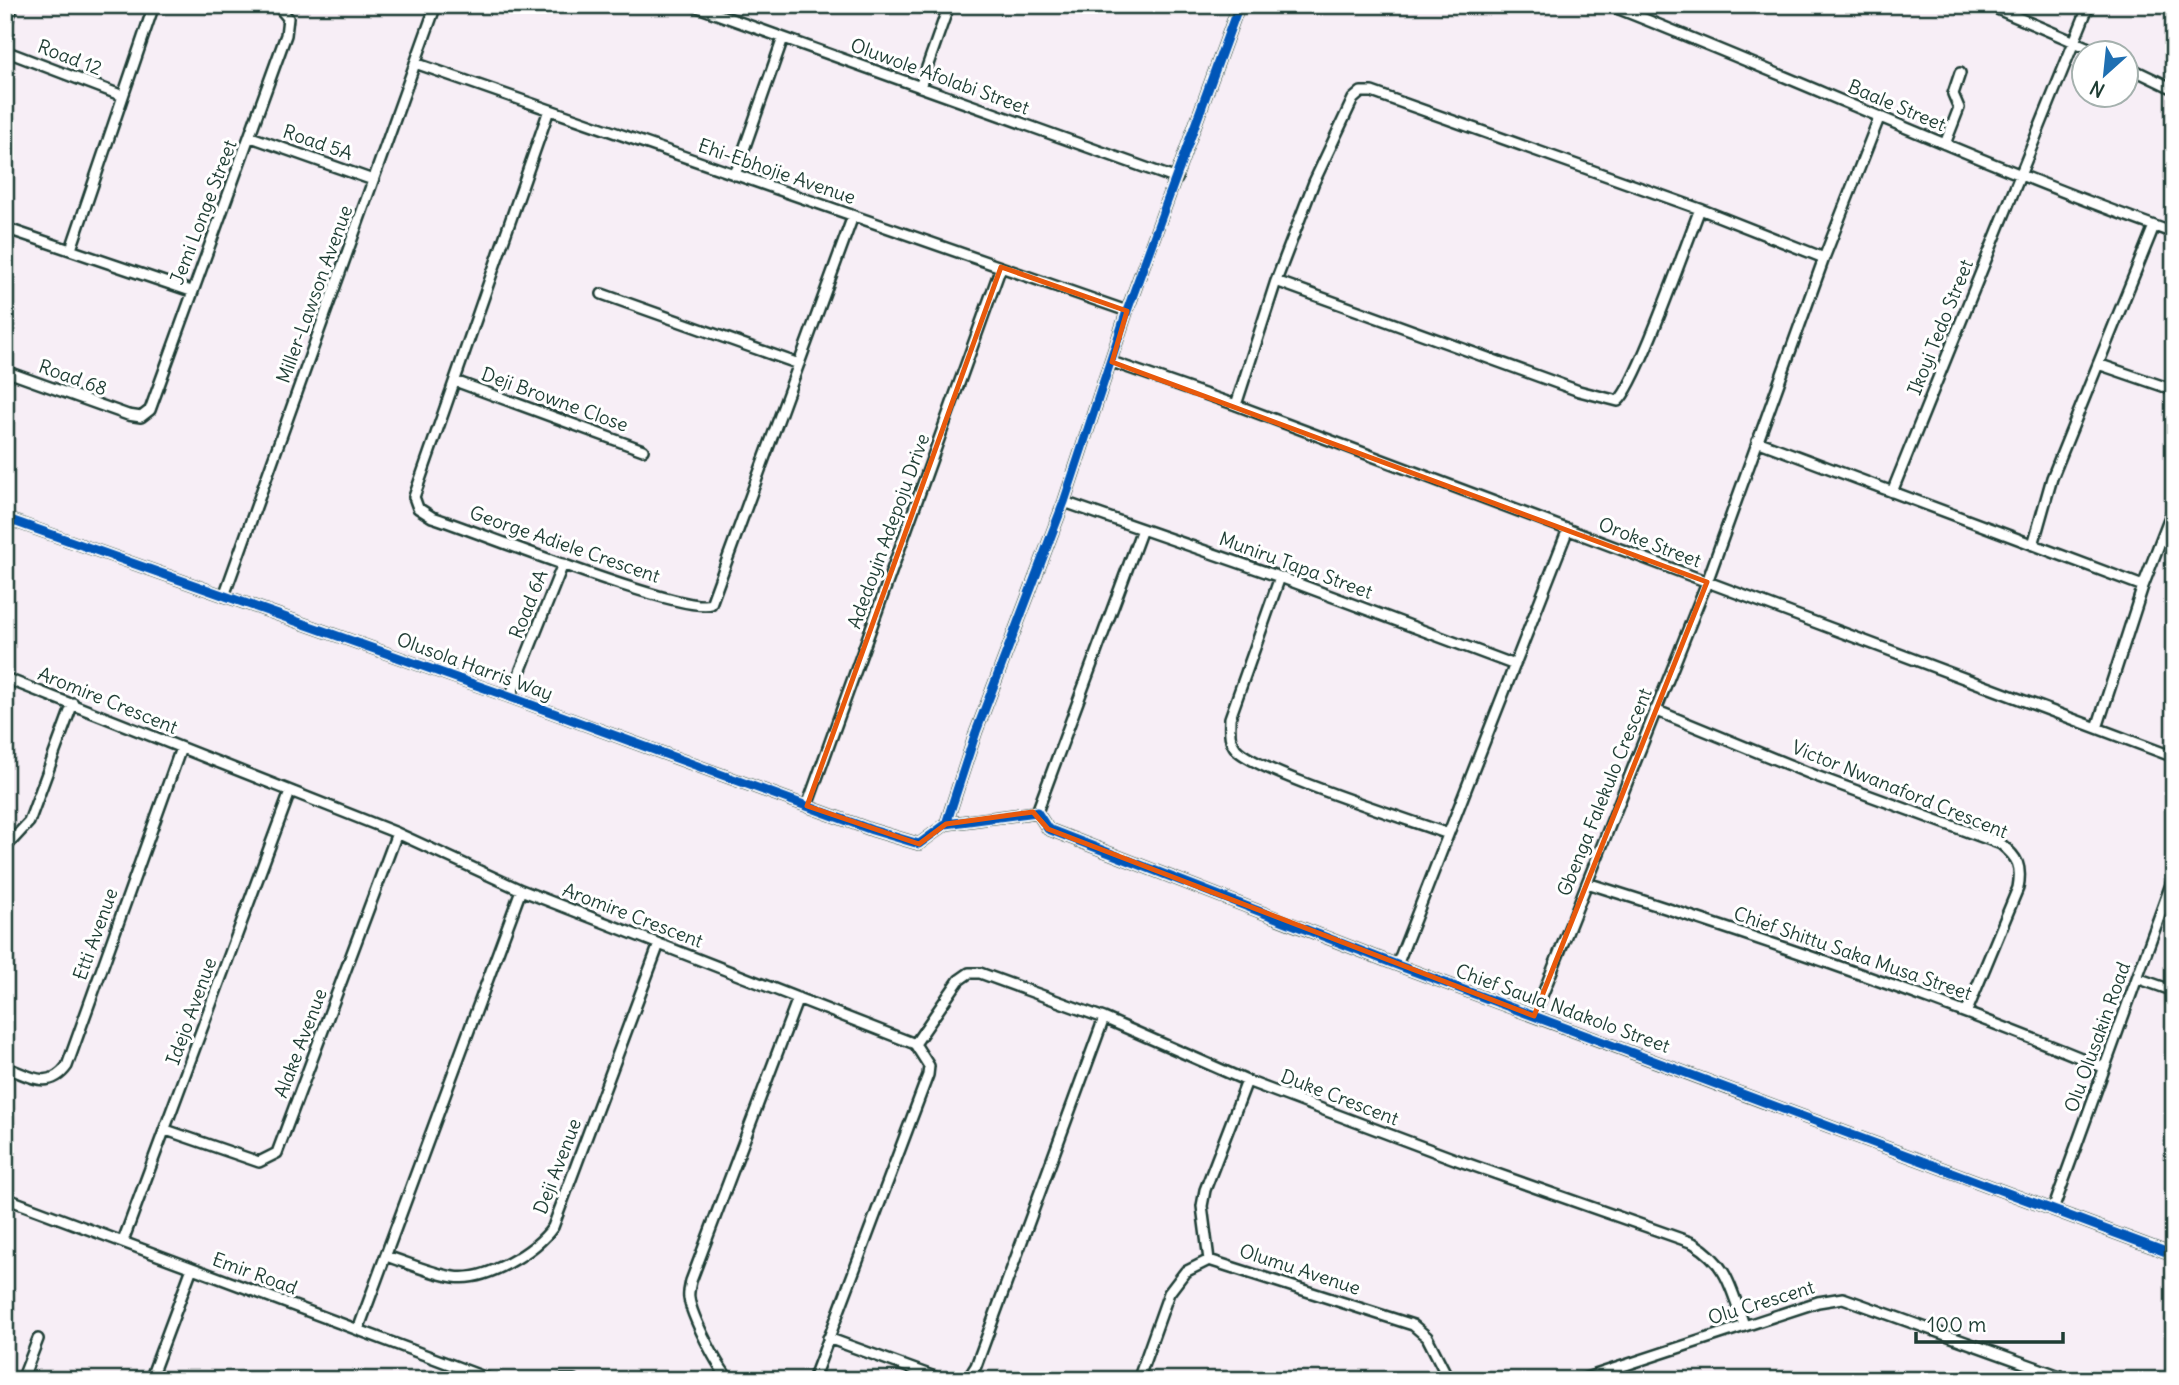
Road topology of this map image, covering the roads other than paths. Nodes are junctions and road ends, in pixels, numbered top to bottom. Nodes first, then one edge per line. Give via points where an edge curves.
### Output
1 (13, 5) edge
2 (154, 5) edge
3 (277, 5) edge
4 (436, 5) edge
5 (692, 5) edge
6 (949, 5) edge
7 (1239, 5) edge
8 (1609, 5) edge
9 (1988, 5) edge
10 (2089, 5) edge
11 (5, 27) edge
12 (783, 38) junction
13 (2075, 38) edge
14 (2070, 39) edge
15 (5, 51) edge
16 (2070, 51) edge
17 (415, 63) junction
18 (1960, 73) dead end
19 (2140, 73) edge
20 (920, 87) junction
21 (2174, 89) edge
22 (123, 96) junction
23 (549, 110) junction
24 (1879, 118) junction
25 (251, 137) junction
26 (1945, 144) junction
27 (735, 174) junction
28 (2021, 175) junction
29 (1177, 179) junction
30 (373, 180) junction
31 (1700, 209) junction
32 (853, 216) junction
33 (2154, 226) junction
34 (5, 228) edge
35 (2174, 233) edge
36 (71, 250) junction
37 (1824, 258) junction
38 (1001, 267) junction
39 (1276, 281) junction
40 (191, 291) junction
41 (602, 294) dead end
42 (1127, 311) junction
43 (1112, 362) junction
44 (799, 363) junction
45 (2098, 364) junction
46 (5, 371) edge
47 (455, 381) junction
48 (2174, 390) edge
49 (1236, 405) junction
50 (128, 415) joint
51 (1757, 441) junction
52 (643, 450) dead end
53 (1892, 492) junction
54 (1064, 502) junction
55 (2174, 506) edge
56 (5, 518) edge
57 (1142, 529) junction
58 (1568, 529) junction
59 (2033, 545) junction
60 (563, 564) junction
61 (1280, 577) junction
62 (1707, 582) junction
63 (2143, 586) junction
64 (224, 596) junction
65 (1514, 665) junction
66 (5, 678) edge
67 (510, 697) junction
68 (73, 703) junction
69 (1655, 710) junction
70 (2096, 728) junction
71 (181, 748) junction
72 (2174, 757) edge
73 (290, 792) junction
74 (807, 806) junction
75 (1037, 811) junction
76 (946, 824) junction
77 (397, 833) junction
78 (1448, 834) junction
79 (5, 848) edge
80 (2174, 876) edge
81 (1587, 883) junction
82 (521, 890) junction
83 (659, 944) junction
84 (1396, 965) junction
85 (2137, 978) junction
86 (2174, 991) edge
87 (798, 998) junction
88 (1967, 1011) junction
89 (1534, 1016) junction
90 (1104, 1018) junction
91 (915, 1044) junction
92 (5, 1067) edge
93 (2103, 1067) junction
94 (1247, 1081) junction
95 (166, 1130) junction
96 (5, 1198) edge
97 (2053, 1210) junction
98 (123, 1241) junction
99 (2174, 1255) edge
100 (386, 1256) junction
101 (1209, 1260) junction
102 (192, 1268) junction
103 (1744, 1325) junction
104 (358, 1330) junction
105 (828, 1338) junction
106 (38, 1339) dead end
107 (22, 1380) edge
108 (150, 1380) edge
109 (492, 1380) edge
110 (559, 1380) edge
111 (574, 1380) edge
112 (730, 1380) edge
113 (813, 1380) edge
114 (943, 1380) edge
115 (968, 1380) edge
116 (1139, 1380) edge
117 (1449, 1380) edge
118 (1580, 1380) edge
119 (2071, 1380) edge

1 - 11 street
2 - 22 street
3 - 25 street, Jemi Longe Street via 288,18 286,35
4 - 17 street, Miller-Lawson Avenue
5 - 12 street, Oluwole Afolabi Street
6 - 20 street
7 - 29 street
8 - 24 street, Baale Street
9 - 14 street
10 - 13 street, Ikoyi Tedo Street
12 - 20 street, Oluwole Afolabi Street
12 - 27 street
15 - 22 street, Road 12
16 - 28 street, Ikoyi Tedo Street
17 - 23 street, Ehi-Ebhojie Avenue
17 - 30 street, Miller-Lawson Avenue
18 - 26 street via 1953,94 1959,108
19 - 21 street
20 - 29 street, Oluwole Afolabi Street
22 - 36 street
23 - 27 street, Ehi-Ebhojie Avenue
23 - 47 street, George Adiele Crescent
24 - 26 street, Baale Street
24 - 37 street, Gbenga Falekulo Crescent
25 - 30 street, Road 5A
25 - 40 street, Jemi Longe Street
26 - 28 street, Baale Street
27 - 32 street, Ehi-Ebhojie Avenue
28 - 33 street, Baale Street
28 - 53 street, Ikoyi Tedo Street
29 - 42 street
30 - 64 street, Miller-Lawson Avenue
31 - 37 street
31 - 39 street via 1361,92 1353,99 1314,182
31 - 39 street via 1638,364 1618,401
32 - 38 street, Ehi-Ebhojie Avenue
32 - 44 street, George Adiele Crescent
33 - 35 street, Baale Street
33 - 45 street
34 - 36 street
36 - 40 street
37 - 51 street, Gbenga Falekulo Crescent
38 - 42 street, Ehi-Ebhojie Avenue
38 - 74 street, Adedoyin Adepoju Drive
39 - 49 street
40 - 50 street, Jemi Longe Street via 156,400 147,415
41 - 44 street
42 - 43 street
43 - 49 street, Oroke Street
43 - 54 street
44 - 60 street, George Adiele Crescent via 711,604 688,604
45 - 48 street
45 - 59 street via 2052,478
46 - 50 street, Road 68
47 - 52 street, Deji Browne Close
47 - 60 street, George Adiele Crescent via 418,480 414,497 418,508
49 - 58 street, Oroke Street
51 - 53 street
51 - 62 street, Gbenga Falekulo Crescent
53 - 59 street
54 - 57 street, Muniru Tapa Street
54 - 76 street
55 - 63 street
56 - 64 street, Olusola Harris Way
57 - 61 street, Muniru Tapa Street
57 - 75 street
58 - 62 street, Oroke Street
58 - 65 street
59 - 63 street
60 - 67 street, Road 6A
61 - 65 street, Muniru Tapa Street
61 - 78 street via 1230,718 1230,739 1237,751 1277,771
62 - 69 street, Gbenga Falekulo Crescent
62 - 70 street, Oroke Street
63 - 70 street
64 - 67 street, Olusola Harris Way
65 - 78 street
66 - 68 street, Aromire Crescent
67 - 74 street, Olusola Harris Way
68 - 71 street, Aromire Crescent
68 - 79 street via 29,822
69 - 81 street, Gbenga Falekulo Crescent
69 - 88 street, Victor Nwanaford Crescent via 2001,844 2017,857 2021,871 2018,888
70 - 72 street, Oroke Street
71 - 73 street, Aromire Crescent
71 - 92 street, Etti Avenue via 66,1066 59,1077 43,1082
73 - 77 street, Aromire Crescent
73 - 95 street, Idejo Avenue
74 - 76 street, Olusola Harris Way via 912,843 924,843
75 - 76 street
75 - 84 street, Chief Saula Ndakolo Street via 1048,829
77 - 82 street, Aromire Crescent
77 - 95 street, Alake Avenue via 277,1153 259,1163
78 - 84 street
80 - 85 street, Olu Olusakin Road
81 - 88 street, Chief Shittu Saka Musa Street
81 - 89 street, Gbenga Falekulo Crescent
82 - 83 street, Aromire Crescent
82 - 100 street
83 - 87 street, Aromire Crescent
83 - 100 street, Deji Avenue via 553,1227 542,1241 505,1264 456,1278
84 - 89 street, Chief Saula Ndakolo Street
85 - 86 street
85 - 93 street, Olu Olusakin Road
87 - 91 street, Aromire Crescent
87 - 112 street via 691,1280 693,1309
88 - 93 street, Chief Shittu Saka Musa Street
89 - 97 street, Chief Saula Ndakolo Street
90 - 91 street, Duke Crescent via 970,973 954,986
90 - 94 street, Duke Crescent
90 - 115 street
91 - 105 street via 929,1066 928,1075
93 - 97 street, Olu Olusakin Road
94 - 101 street via 1205,1190 1202,1206
94 - 103 street, Duke Crescent via 1693,1243 1713,1254 1726,1275
95 - 98 street, Idejo Avenue
96 - 98 street, Emir Road
97 - 99 street, Chief Saula Ndakolo Street
98 - 102 street, Emir Road
100 - 104 street
101 - 116 street, Olumu Avenue via 1185,1272 1169,1293
101 - 117 street, Olumu Avenue via 1413,1325 1427,1337
102 - 104 street, Emir Road
102 - 108 street
103 - 118 street, Olu Crescent
103 - 119 street, Olu Crescent via 1843,1297
104 - 109 street, Emir Road
105 - 113 street
105 - 114 street
106 - 107 street
110 - 111 street

